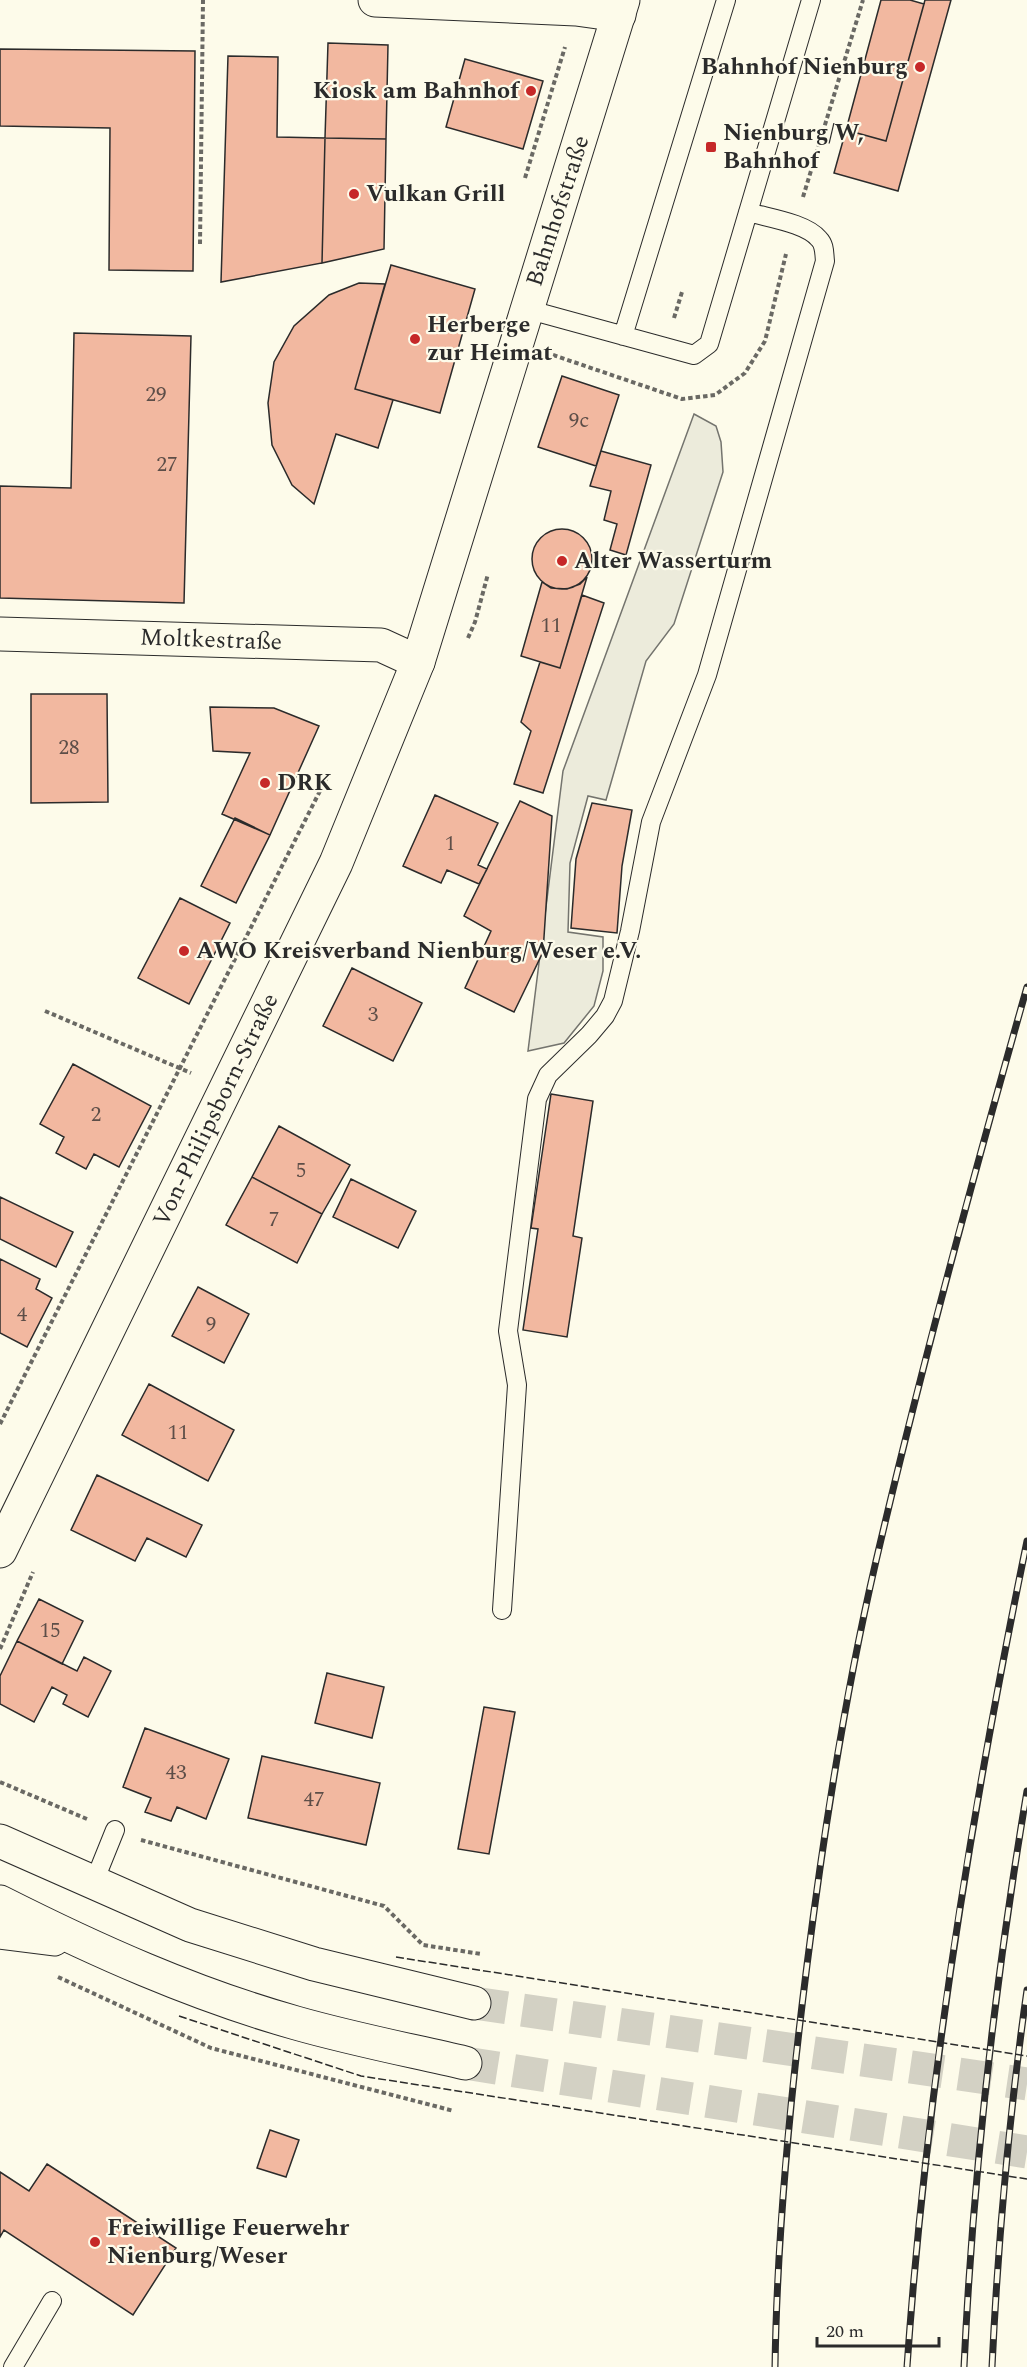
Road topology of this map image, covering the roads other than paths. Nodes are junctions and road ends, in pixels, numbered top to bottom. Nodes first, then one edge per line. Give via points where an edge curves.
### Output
1 (375, 0) edge
2 (726, 0) edge
3 (811, 0) edge
4 (621, 8) edge
5 (748, 212) junction
6 (526, 309) junction
7 (623, 336) junction
8 (0, 634) edge
9 (418, 662) junction
10 (0, 1551) edge
11 (502, 1610) dead end
12 (115, 1830) road end
13 (0, 1841) edge
14 (94, 1882) junction
15 (0, 1902) edge
16 (0, 1932) edge
17 (80, 1943) junction
18 (474, 2003) tunnel mouth
19 (465, 2063) tunnel mouth
20 (52, 2301) dead end
21 (13, 2367) edge

1 - 4 main road
2 - 7 lane
3 - 5 lane
4 - 6 main road, Bahnhofstraße
5 - 7 lane via 709,344 694,355
5 - 11 lane via 806,228 820,240 825,261 707,675 651,822 613,1001 589,1035 548,1075 537,1099 508,1331 517,1385
6 - 7 lane
6 - 9 main road, Bahnhofstraße
8 - 9 main road, Moltkestraße via 381,645
9 - 10 main road, Von-Philipsborn-Straße via 336,863
12 - 14 lane
13 - 14 main road
14 - 18 main road via 190,1925 314,1964
15 - 17 main road
16 - 17 main road
17 - 19 main road via 158,1976 295,2023
20 - 21 lane

